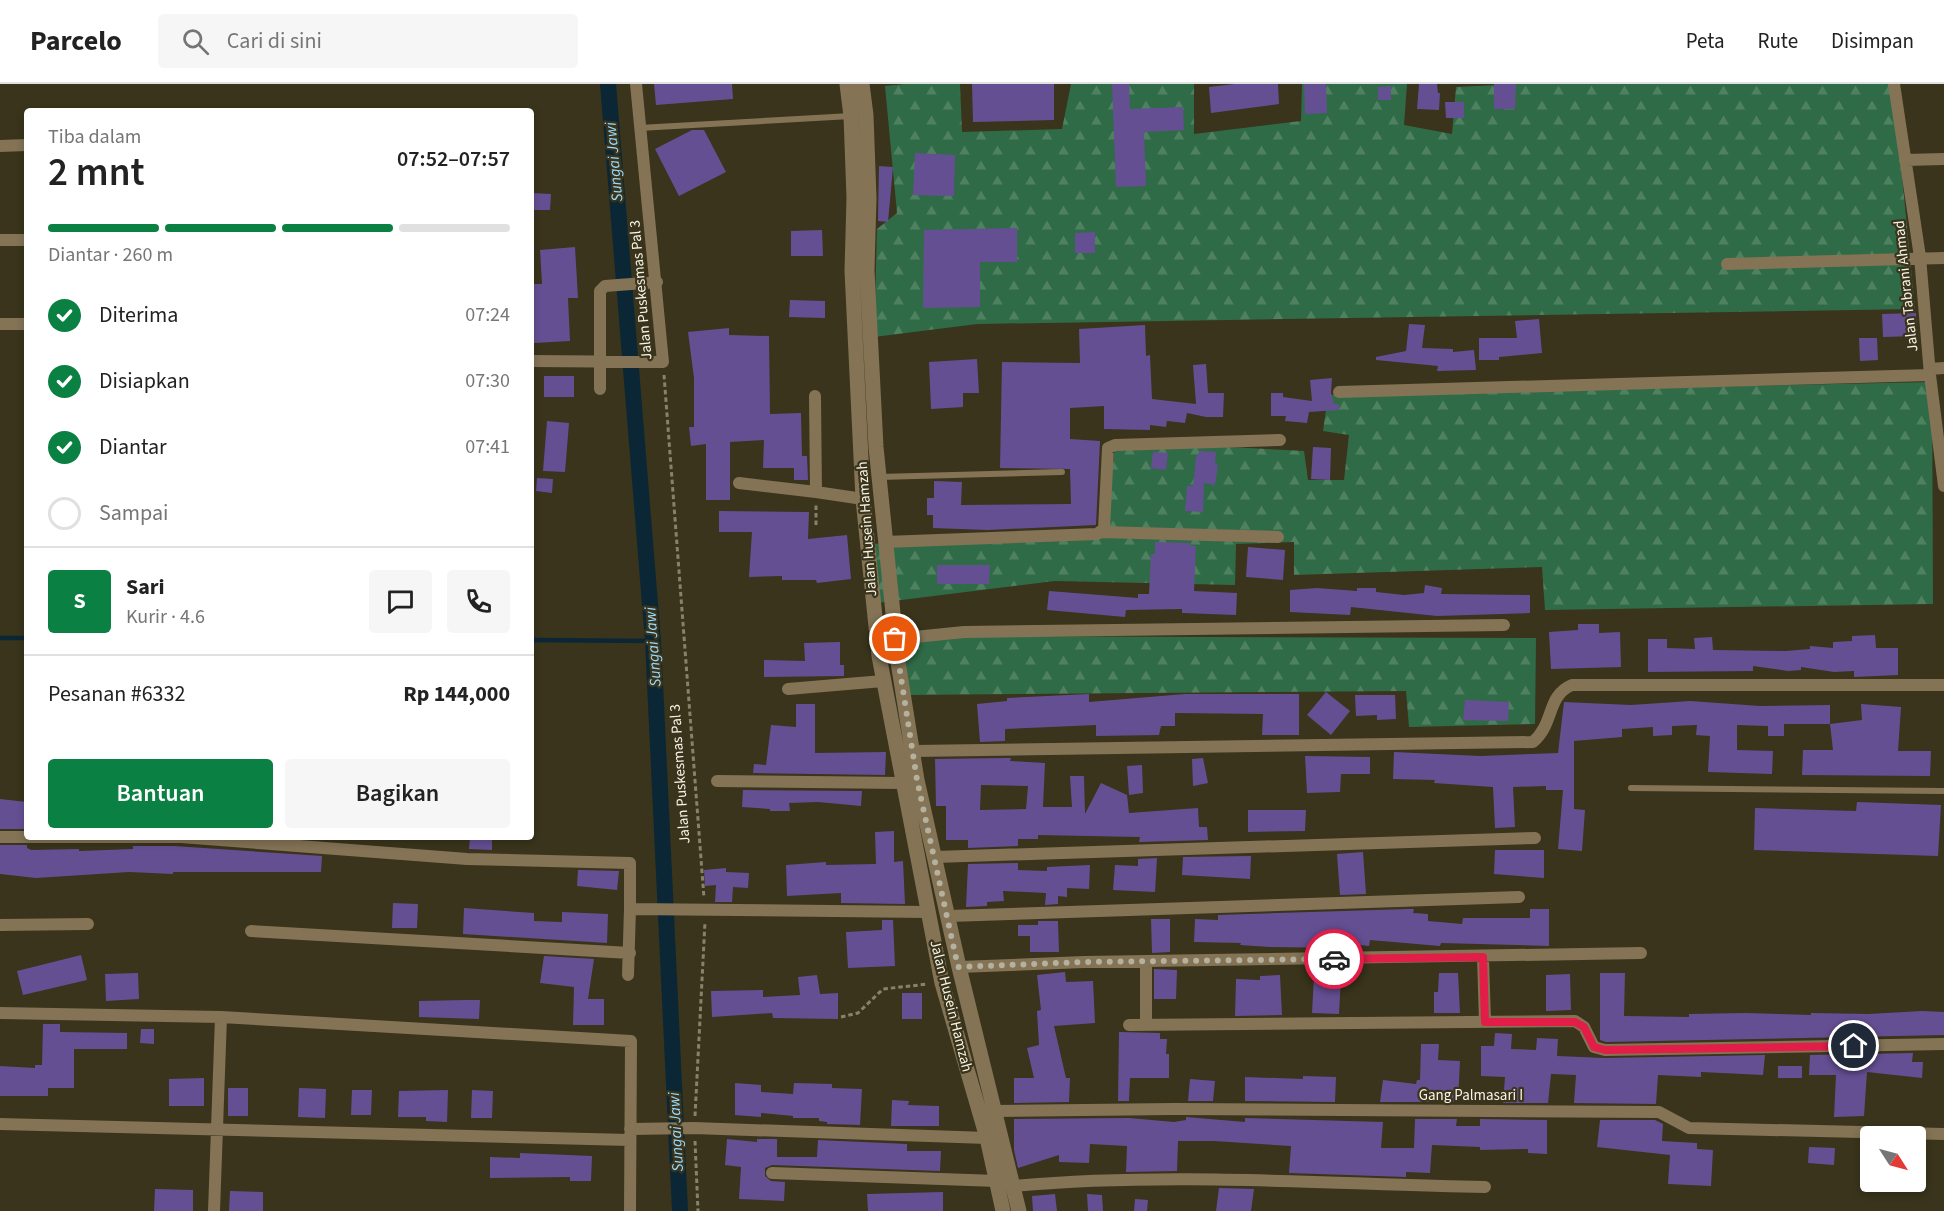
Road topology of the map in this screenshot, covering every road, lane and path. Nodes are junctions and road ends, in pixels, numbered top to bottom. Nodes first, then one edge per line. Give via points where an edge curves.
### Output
1 (636, 84) edge
2 (847, 84) edge
3 (862, 84) edge
4 (1894, 84) edge
5 (851, 116) junction
6 (639, 128) junction
7 (24, 145) edge
8 (0, 146) edge
9 (1944, 159) edge
10 (1905, 160) junction
11 (0, 240) edge
12 (24, 240) edge
13 (1920, 258) junction
14 (1944, 258) edge
15 (1727, 264) dead end
16 (651, 282) junction
17 (0, 324) edge
18 (24, 324) edge
19 (534, 361) edge
20 (658, 362) junction
21 (598, 363) junction
22 (1944, 368) edge
23 (1930, 372) junction
24 (600, 389) dead end
25 (1339, 392) dead end
26 (815, 396) dead end
27 (1280, 440) dead end
28 (1062, 472) dead end
29 (879, 477) junction
30 (740, 483) dead end
31 (1944, 486) edge
32 (816, 492) junction
33 (863, 499) junction
34 (816, 525) dead end
35 (1101, 532) junction
36 (1278, 537) dead end
37 (885, 542) junction
38 (868, 544) junction
39 (1503, 625) dead end
40 (895, 639) junction
41 (884, 681) junction
42 (1944, 685) edge
43 (788, 689) dead end
44 (913, 751) junction
45 (717, 781) dead end
46 (902, 783) junction
47 (1631, 788) dead end
48 (1944, 791) edge
49 (0, 837) edge
50 (24, 837) edge
51 (1535, 838) dead end
52 (221, 840) edge
53 (935, 857) junction
54 (1520, 897) dead end
55 (630, 909) junction
56 (705, 910) junction
57 (927, 912) junction
58 (949, 916) junction
59 (88, 924) dead end
60 (0, 925) edge
61 (251, 931) dead end
62 (630, 953) junction
63 (1641, 953) dead end
64 (1483, 957) junction
65 (1146, 962) junction
66 (958, 967) junction
67 (628, 975) dead end
68 (943, 987) junction
69 (963, 987) junction
70 (0, 1013) edge
71 (221, 1017) junction
72 (841, 1017) dead end
73 (1485, 1022) junction
74 (1129, 1025) dead end
75 (1146, 1025) junction
76 (1944, 1044) edge
77 (994, 1111) junction
78 (0, 1124) edge
79 (689, 1128) junction
80 (215, 1131) junction
81 (630, 1134) junction
82 (1944, 1134) edge
83 (987, 1138) junction
84 (772, 1173) dead end
85 (997, 1181) junction
86 (1014, 1186) junction
87 (1485, 1187) dead end
88 (213, 1211) edge
89 (630, 1211) edge
90 (698, 1211) edge
91 (1003, 1211) edge
92 (1019, 1211) edge

1 - 6 street, Jalan Puskesmas Pal 3
2 - 5 street, Jalan Husein Hamzah
3 - 29 street, Jalan Husein Hamzah via 866,115 867,281
4 - 10 street, Jalan Tabrani Ahmad
5 - 6 lane
5 - 33 street, Jalan Husein Hamzah via 852,271
6 - 16 street, Jalan Puskesmas Pal 3
7 - 8 street
9 - 10 street
10 - 13 street, Jalan Tabrani Ahmad
11 - 12 street
13 - 14 street
13 - 15 street
13 - 23 street, Jalan Tabrani Ahmad
16 - 20 street, Jalan Puskesmas Pal 3
16 - 21 street via 605,286 600,291
17 - 18 street
19 - 21 street
20 - 21 street
20 - 56 path, Jalan Puskesmas Pal 3
21 - 24 street
22 - 23 street
23 - 25 street
23 - 31 street, Jalan Tabrani Ahmad
26 - 32 street
27 - 35 street via 1108,448
28 - 29 lane
29 - 37 street, Jalan Husein Hamzah
30 - 32 street
32 - 33 street
32 - 34 path
33 - 38 street, Jalan Husein Hamzah
35 - 36 street
35 - 37 street
37 - 38 street
37 - 40 street, Jalan Husein Hamzah
38 - 41 street, Jalan Husein Hamzah
39 - 40 street via 964,632
40 - 44 street, Jalan Husein Hamzah
41 - 43 street
41 - 46 street, Jalan Husein Hamzah
42 - 44 street via 1572,685 1556,696 1548,725 1533,742
44 - 53 street, Jalan Husein Hamzah
45 - 46 street
46 - 57 street, Jalan Husein Hamzah
47 - 48 lane
49 - 50 street
51 - 53 street
52 - 55 street via 466,859 630,863
53 - 58 street, Jalan Husein Hamzah
54 - 58 street
55 - 56 street
55 - 62 street
56 - 57 street
56 - 79 path, Jalan Puskesmas Pal 3
57 - 68 street, Jalan Husein Hamzah
58 - 66 street, Jalan Husein Hamzah
59 - 60 street
61 - 62 street
62 - 67 street
63 - 64 street
64 - 65 street
64 - 73 street
65 - 66 street
65 - 75 street
66 - 69 street, Jalan Husein Hamzah
68 - 69 street
68 - 72 path via 883,989 858,1013
68 - 83 street, Jalan Husein Hamzah
69 - 77 street, Jalan Husein Hamzah
70 - 71 street
71 - 80 street
71 - 81 street via 631,1041
73 - 75 street
73 - 76 street via 1575,1022 1584,1027 1594,1047 1605,1050
74 - 75 street
77 - 82 street, Gang Palmasari I via 1659,1112 1689,1128
77 - 86 street, Jalan Husein Hamzah
78 - 80 street
79 - 81 street via 653,1128
79 - 83 street
79 - 90 path, Jalan Puskesmas Pal 3
80 - 81 street
80 - 88 street
81 - 89 street
83 - 85 street, Jalan Husein Hamzah
84 - 85 street
85 - 91 street, Jalan Husein Hamzah
86 - 87 street via 1084,1180 1215,1179
86 - 92 street, Jalan Husein Hamzah

